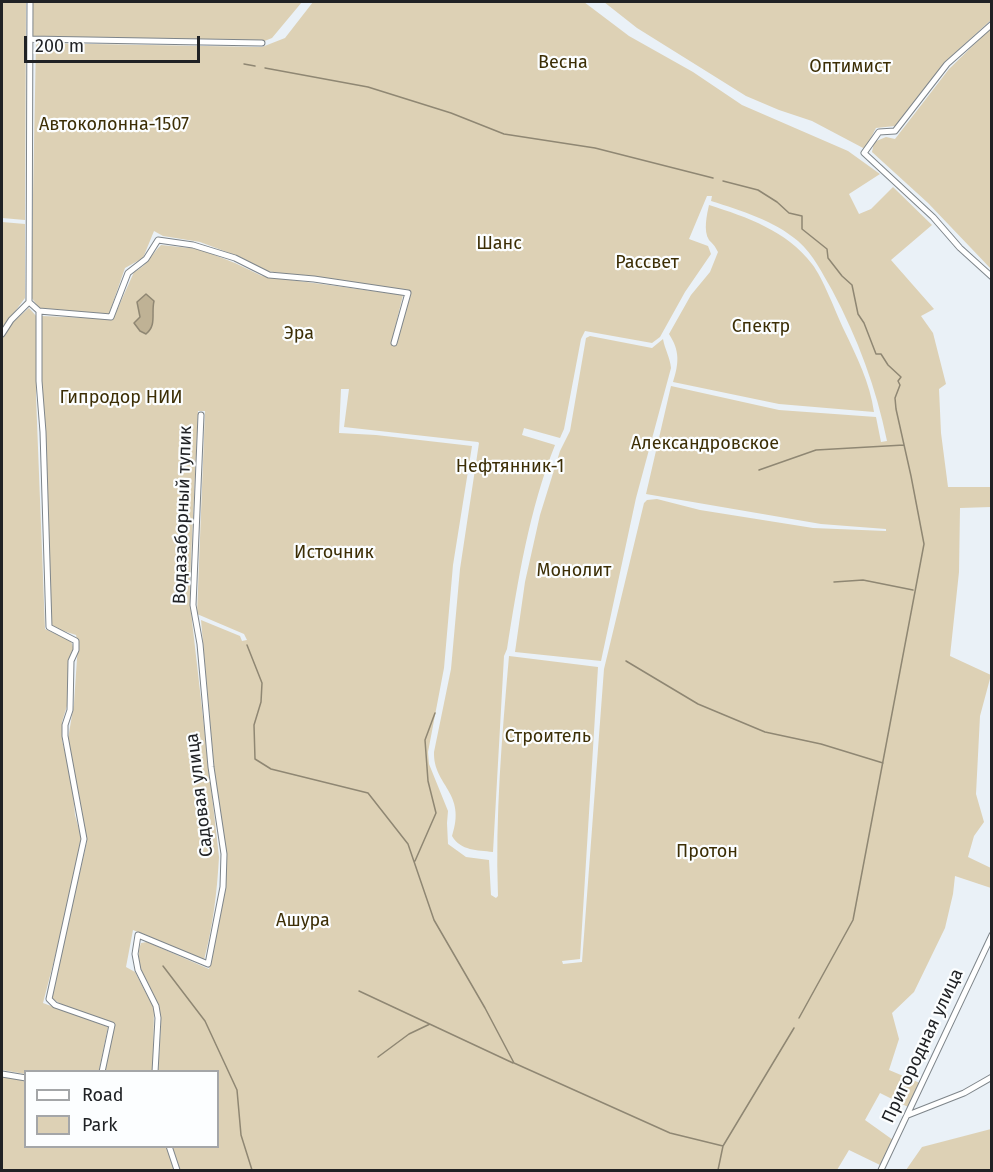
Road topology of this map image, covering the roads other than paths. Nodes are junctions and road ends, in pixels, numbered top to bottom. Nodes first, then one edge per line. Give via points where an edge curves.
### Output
1 (30, 2) edge
2 (992, 24) edge
3 (30, 39) junction
4 (262, 43) dead end
5 (992, 277) edge
6 (29, 302) junction
7 (39, 311) junction
8 (2, 334) edge
9 (394, 343) dead end
10 (201, 415) dead end
11 (195, 616) joint
12 (992, 935) edge
13 (102, 1070) edge
14 (155, 1070) edge
15 (2, 1074) edge
16 (990, 1077) edge
17 (24, 1078) edge
18 (908, 1115) junction
19 (170, 1148) edge
20 (177, 1170) edge
21 (881, 1170) edge

1 - 3 street
2 - 5 street via 947,64 895,131 879,132 864,153
3 - 4 street
3 - 6 street
6 - 7 street
6 - 8 street
7 - 9 street via 111,316 128,273 146,260 158,240 204,248 269,275 408,293
7 - 13 street via 49,627 76,641 65,736 84,839 49,999 55,1005 112,1025
10 - 11 street, Водазаборный тупик via 193,579
11 - 14 street, Садовая улица via 224,854 223,886 208,964 138,935 138,970 157,1012
12 - 18 street, Пригородная улица
15 - 17 street
16 - 18 street via 964,1093
18 - 21 street, Пригородная улица
19 - 20 street

